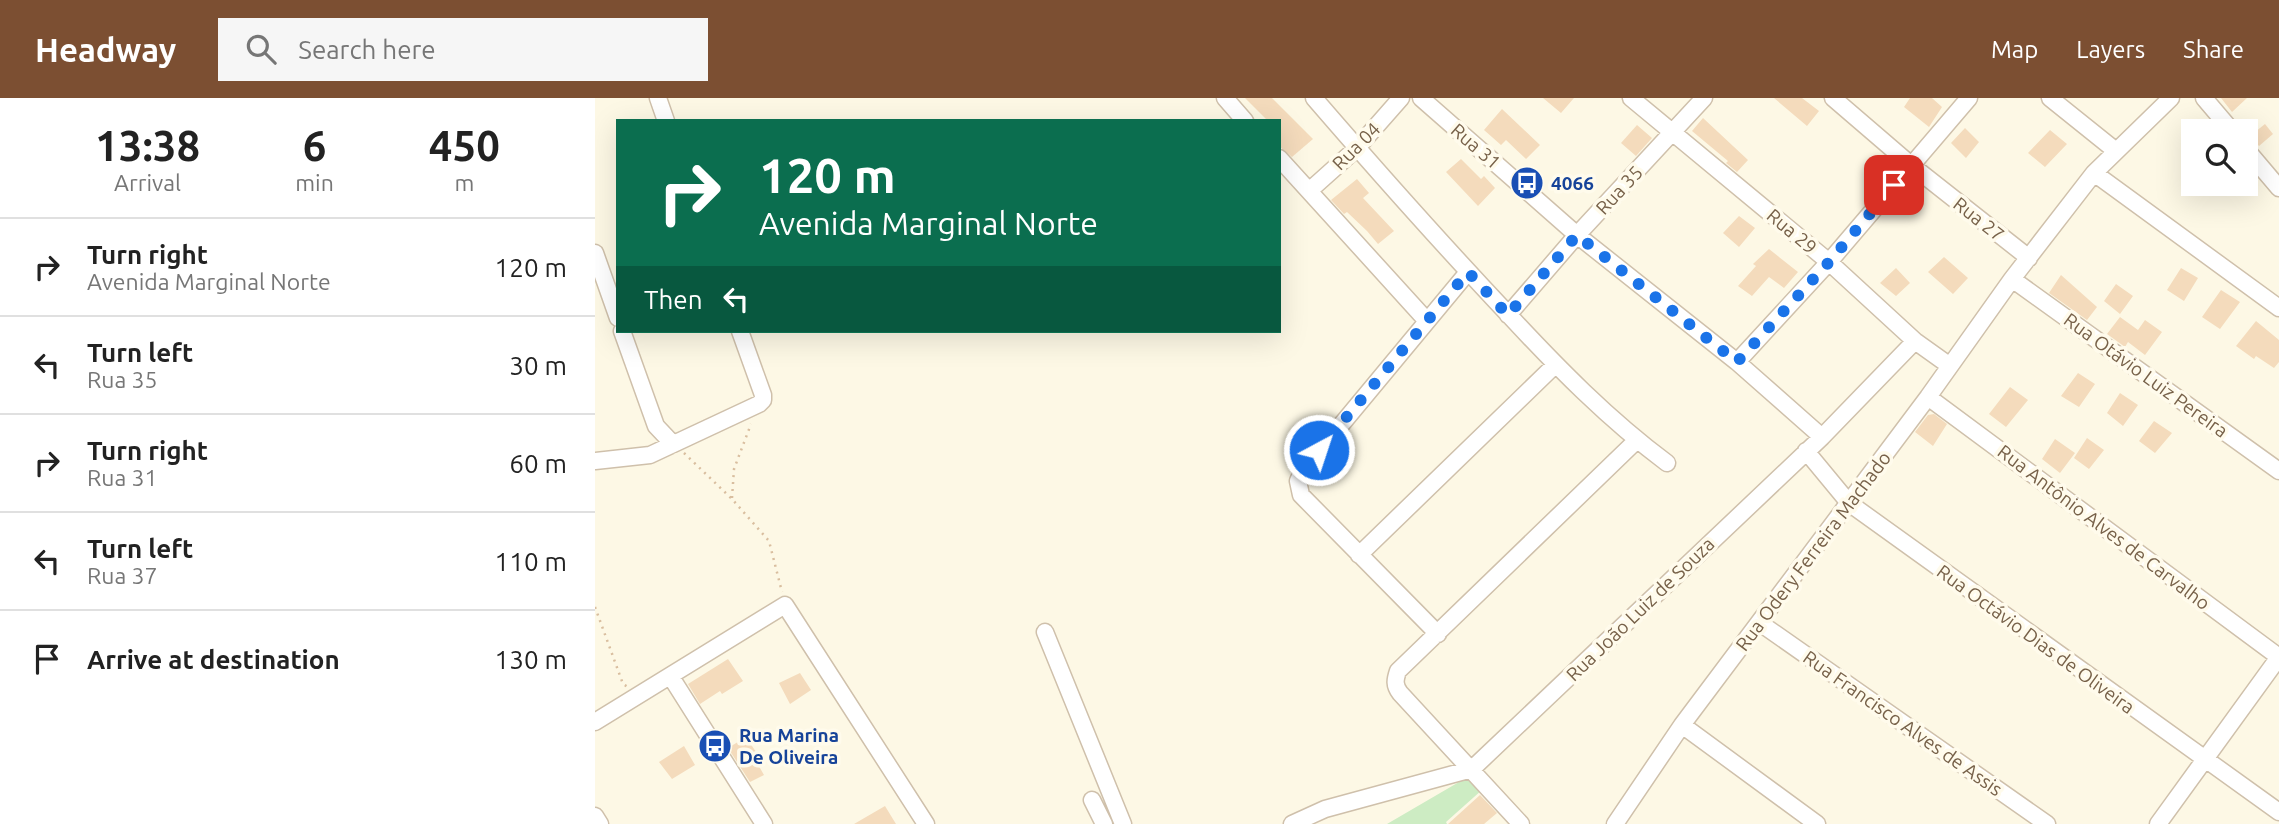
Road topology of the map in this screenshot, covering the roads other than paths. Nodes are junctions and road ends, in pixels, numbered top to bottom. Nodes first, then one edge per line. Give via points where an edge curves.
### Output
1 (658, 98) edge
2 (1225, 98) edge
3 (1314, 98) edge
4 (1401, 98) edge
5 (1421, 98) edge
6 (1631, 98) edge
7 (1703, 98) edge
8 (1833, 98) edge
9 (1969, 98) edge
10 (2050, 98) edge
11 (2171, 98) edge
12 (2204, 98) edge
13 (665, 119) edge
14 (1243, 119) edge
15 (2222, 119) edge
16 (1673, 132) junction
17 (1357, 148) junction
18 (2116, 151) junction
19 (1281, 160) edge
20 (2258, 163) edge
21 (1911, 165) junction
22 (2094, 173) junction
23 (2279, 188) edge
24 (1309, 191) junction
25 (1577, 235) junction
26 (595, 253) edge
27 (2029, 258) junction
28 (1829, 262) junction
29 (1468, 272) junction
30 (2012, 279) junction
31 (2279, 308) edge
32 (616, 312) edge
33 (1508, 315) junction
34 (1427, 321) junction
35 (623, 333) edge
36 (741, 333) edge
37 (1915, 341) junction
38 (1737, 362) junction
39 (1555, 365) junction
40 (1950, 366) junction
41 (1928, 397) junction
42 (656, 426) junction
43 (1822, 437) junction
44 (1637, 440) junction
45 (673, 444) junction
46 (1806, 451) junction
47 (644, 456) junction
48 (595, 461) edge
49 (1667, 463) dead end
50 (2279, 471) edge
51 (1849, 503) junction
52 (1359, 555) junction
53 (1760, 622) junction
54 (1045, 632) dead end
55 (1438, 634) junction
56 (2279, 657) edge
57 (671, 677) junction
58 (595, 722) edge
59 (1682, 725) junction
60 (2203, 760) junction
61 (1472, 769) junction
62 (1092, 800) dead end
63 (2279, 813) edge
64 (595, 816) edge
65 (600, 824) edge
66 (764, 824) edge
67 (926, 824) edge
68 (1104, 824) edge
69 (1123, 824) edge
70 (1292, 824) edge
71 (1521, 824) edge
72 (1615, 824) edge
73 (1817, 824) edge
74 (2047, 824) edge
75 (2158, 824) edge

1 - 13 street
2 - 14 street
3 - 17 street
4 - 17 street, Rua 04
5 - 25 street, Rua 31
6 - 16 street, Rua 29
7 - 16 street, Rua 35
8 - 21 street, Rua 27
9 - 21 street
10 - 18 street
11 - 18 street
12 - 15 street
16 - 25 street, Rua 35
16 - 28 street, Rua 29
17 - 24 street, Rua 04
17 - 29 street
18 - 22 street
19 - 24 street
20 - 23 street
21 - 27 street, Rua 27
21 - 28 street
22 - 27 street
22 - 31 street
24 - 34 street
25 - 33 street, Rua 35
25 - 38 street, Rua 31
26 - 32 street
27 - 30 street
28 - 37 street, Rua 29
28 - 38 street
29 - 33 street
29 - 34 street
30 - 40 street, Rua Odery Ferreira Machado
30 - 50 street, Rua Otávio Luiz Pereira
33 - 39 street
34 - 52 street via 1298,481 1301,495
35 - 42 street
36 - 45 street via 763,400
37 - 40 street, Rua 29
37 - 43 street, Rua João Luiz de Souza
38 - 43 street, Rua 31
39 - 44 street
39 - 52 street
40 - 41 street, Rua Odery Ferreira Machado
41 - 51 street, Rua Odery Ferreira Machado
41 - 56 street, Rua Antônio Alves de Carvalho
42 - 45 street
42 - 47 street
43 - 46 street, Rua João Luiz de Souza
44 - 49 street
44 - 55 street
45 - 47 street
46 - 51 street, Rua Octávio Dias de Oliveira
46 - 61 street, Rua João Luiz de Souza
47 - 48 street
51 - 53 street, Rua Odery Ferreira Machado
51 - 60 street, Rua Octávio Dias de Oliveira
52 - 55 street
53 - 59 street, Rua Odery Ferreira Machado
53 - 74 street, Rua Francisco Alves de Assis
54 - 69 street
55 - 61 street via 1398,671 1395,686
56 - 60 street
57 - 58 street
57 - 66 street
57 - 67 street via 785,605
59 - 72 street, Rua Odery Ferreira Machado
59 - 73 street
60 - 63 street, Rua Octávio Dias de Oliveira
60 - 75 street
61 - 70 street, Rua João Luiz de Souza via 1325,809
61 - 71 street
62 - 68 street
64 - 65 street

